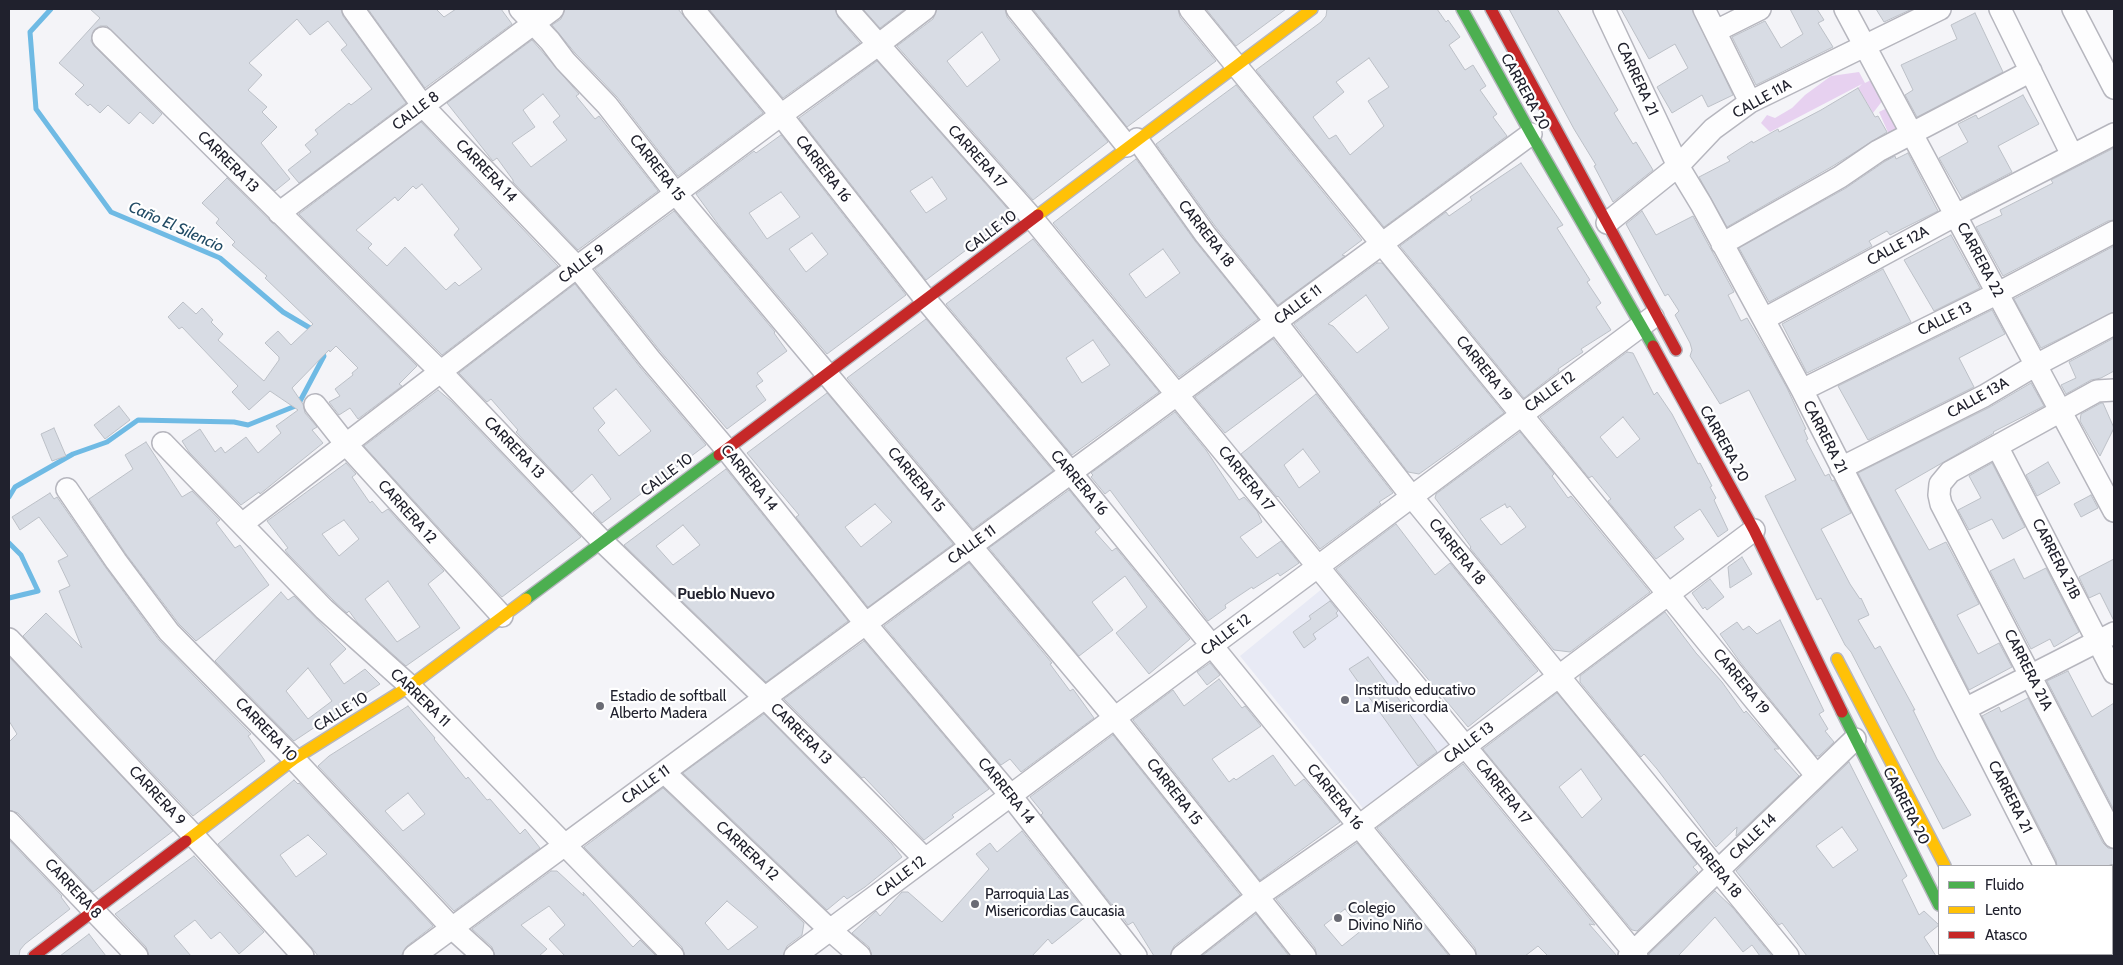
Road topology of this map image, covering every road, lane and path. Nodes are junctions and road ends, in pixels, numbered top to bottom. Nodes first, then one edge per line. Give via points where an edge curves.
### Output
1 (353, 9) edge
2 (553, 9) edge
3 (693, 9) edge
4 (846, 9) edge
5 (925, 9) edge
6 (1017, 9) edge
7 (1190, 9) edge
8 (1312, 9) edge
9 (1462, 9) edge
10 (1490, 9) edge
11 (1604, 9) edge
12 (1704, 9) edge
13 (1760, 9) edge
14 (1845, 9) edge
15 (1940, 9) edge
16 (2000, 9) edge
17 (2073, 9) edge
18 (527, 16) edge
19 (1716, 31) junction
20 (103, 38) dead end
21 (878, 45) junction
22 (1865, 46) junction
23 (1236, 65) junction
24 (2030, 71) junction
25 (2114, 88) edge
26 (1750, 102) junction
27 (423, 106) junction
28 (780, 115) junction
29 (1912, 133) junction
30 (1531, 134) junction
31 (2114, 134) edge
32 (1132, 143) junction
33 (2072, 155) junction
34 (1678, 166) junction
35 (676, 194) junction
36 (279, 212) junction
37 (1956, 215) junction
38 (1033, 219) junction
39 (1607, 223) junction
40 (2114, 232) edge
41 (1382, 243) junction
42 (1722, 244) junction
43 (577, 267) junction
44 (1998, 293) junction
45 (926, 300) junction
46 (1764, 319) junction
47 (1650, 320) junction
48 (1276, 322) junction
49 (2114, 324) edge
50 (1683, 363) dead end
51 (2036, 365) junction
52 (440, 371) junction
53 (827, 374) junction
54 (1802, 390) junction
55 (2114, 390) edge
56 (1176, 395) junction
57 (315, 405) dead end
58 (2060, 411) junction
59 (1521, 414) junction
60 (163, 443) dead end
61 (345, 443) junction
62 (1997, 446) junction
63 (726, 449) junction
64 (1841, 468) junction
65 (1071, 473) junction
66 (67, 489) dead end
67 (1412, 497) junction
68 (2114, 511) edge
69 (242, 524) junction
70 (1754, 530) junction
71 (603, 542) junction
72 (971, 546) junction
73 (1318, 567) junction
74 (1668, 593) junction
75 (502, 616) junction
76 (866, 623) junction
77 (2106, 637) edge
78 (9, 639) edge
79 (1212, 645) junction
80 (1832, 650) dead end
81 (2114, 672) edge
82 (2030, 675) junction
83 (1559, 676) junction
84 (410, 686) junction
85 (765, 698) junction
86 (1964, 709) junction
87 (1115, 718) junction
88 (1855, 738) junction
89 (1465, 746) junction
90 (294, 759) junction
91 (664, 772) junction
92 (1816, 775) junction
93 (1012, 796) junction
94 (9, 822) edge
95 (1359, 826) junction
96 (194, 836) junction
97 (2114, 837) edge
98 (565, 845) junction
99 (925, 859) junction
100 (1944, 865) edge
101 (2044, 865) edge
102 (1718, 871) junction
103 (1257, 897) junction
104 (1938, 903) edge
105 (94, 912) junction
106 (452, 928) junction
107 (830, 930) junction
108 (1633, 955) edge
109 (34, 956) edge
110 (137, 956) edge
111 (303, 956) edge
112 (414, 956) edge
113 (483, 956) edge
114 (673, 956) edge
115 (795, 956) edge
116 (860, 956) edge
117 (1136, 956) edge
118 (1182, 956) edge
119 (1305, 956) edge
120 (1465, 956) edge
121 (1788, 956) edge

1 - 27 street, CARRERA 14
2 - 18 street, CALLE 8
3 - 28 street, CARRERA 16
4 - 21 street, CARRERA 17
5 - 21 street, CALLE 9
6 - 32 street, CARRERA 18
7 - 23 street, CARRERA 19
8 - 23 main road, CALLE 10
9 - 30 main road, CARRERA 20
10 - 39 main road, CARRERA 20
11 - 34 street, CARRERA 21
12 - 19 street
13 - 19 street
14 - 22 street, CARRERA 22
15 - 22 street, CALLE 11A
16 - 24 street
17 - 25 street
18 - 27 street, CALLE 8
18 - 35 street, CARRERA 15 via 607,105
19 - 26 street
20 - 36 street, CARRERA 13
21 - 28 street, CALLE 9
21 - 38 street, CARRERA 17
22 - 26 street, CALLE 11A
22 - 29 street, CARRERA 22
23 - 32 main road, CALLE 10
23 - 41 street, CARRERA 19
24 - 29 street
24 - 33 street
26 - 34 street, CALLE 11A via 1712,129
27 - 36 street, CALLE 8
27 - 43 street, CARRERA 14
28 - 35 street, CALLE 9
28 - 45 street, CARRERA 16
29 - 37 street, CARRERA 22
29 - 42 street
30 - 41 street, CALLE 11
30 - 47 main road, CARRERA 20
31 - 33 street, CALLE 12A
32 - 38 main road, CALLE 10
32 - 48 street, CARRERA 18
33 - 37 street, CALLE 12A
34 - 39 street, CALLE 11A
34 - 42 street, CARRERA 21
35 - 43 street, CALLE 9
35 - 53 street, CARRERA 15
36 - 52 street, CARRERA 13
37 - 44 street, CARRERA 22
37 - 46 street, CALLE 12A
38 - 45 main road, CALLE 10
38 - 56 street, CARRERA 17
39 - 47 main road, CARRERA 20
40 - 44 street, CALLE 13
41 - 48 street, CALLE 11
41 - 59 street, CARRERA 19
42 - 46 street, CARRERA 21
43 - 52 street, CALLE 9
43 - 63 street, CARRERA 14
44 - 51 street, CARRERA 22
44 - 54 street, CALLE 13
45 - 53 main road, CALLE 10
45 - 65 street, CARRERA 16
46 - 54 street, CARRERA 21
47 - 50 main road, CARRERA 20
47 - 59 street, CALLE 12
47 - 70 main road, CARRERA 20
48 - 56 street, CALLE 11
48 - 67 street, CARRERA 18
49 - 51 street, CALLE 13A
51 - 58 street, CARRERA 22
51 - 64 street, CALLE 13A via 1967,405
52 - 61 street, CALLE 9
52 - 71 street, CARRERA 13
53 - 63 main road, CALLE 10
53 - 72 street, CARRERA 15
54 - 64 street, CARRERA 21
55 - 58 street via 2097,391
56 - 65 street, CALLE 11
56 - 73 street, CARRERA 17
57 - 61 street, CARRERA 12
58 - 62 street
58 - 68 street, CARRERA 22
59 - 67 street, CALLE 12
59 - 74 street, CARRERA 19
60 - 69 street, CARRERA 11
61 - 69 street, CALLE 9
61 - 75 street, CARRERA 12
62 - 77 street, CARRERA 21B
62 - 82 street, CARRERA 21A via 1950,472 1940,484 1941,504
63 - 71 main road, CALLE 10
63 - 76 street, CARRERA 14
64 - 86 street, CARRERA 21
65 - 72 street, CALLE 11
65 - 79 street, CARRERA 16
66 - 90 street, CARRERA 10 via 169,632
67 - 73 street, CALLE 12
67 - 83 street, CARRERA 18
69 - 84 street, CARRERA 11 via 324,609
70 - 74 street, CALLE 13
70 - 88 main road, CARRERA 20
71 - 75 main road, CALLE 10
71 - 85 street, CARRERA 13
72 - 76 street, CALLE 11
72 - 87 street, CARRERA 15
73 - 79 street, CALLE 12
73 - 89 street, CARRERA 17
74 - 83 street, CALLE 13
74 - 92 street, CARRERA 19
75 - 84 main road, CALLE 10
76 - 85 street, CALLE 11
76 - 93 street, CARRERA 14
77 - 81 street, CARRERA 21B
77 - 82 street
78 - 96 street, CARRERA 9
79 - 87 street, CALLE 12
79 - 95 street, CARRERA 16
80 - 100 main road, CARRERA 20
82 - 86 street
82 - 97 street, CARRERA 21A
83 - 89 street, CALLE 13
83 - 102 street, CARRERA 18
84 - 90 main road, CALLE 10
84 - 98 street, CARRERA 11
85 - 91 street, CALLE 11
85 - 99 street, CARRERA 13
86 - 101 street, CARRERA 21
87 - 93 street, CALLE 12
87 - 103 street, CARRERA 15
88 - 92 street, CALLE 14
88 - 104 main road, CARRERA 20
89 - 95 street, CALLE 13
89 - 108 street, CARRERA 17
90 - 96 main road, CALLE 10
90 - 106 street, CARRERA 10
91 - 98 street, CALLE 11
91 - 107 street, CARRERA 12
92 - 102 street, CALLE 14
93 - 99 street, CALLE 12
93 - 117 street, CARRERA 14
94 - 105 street, CARRERA 8
95 - 103 street, CALLE 13
95 - 120 street, CARRERA 16
96 - 105 main road, CALLE 10
96 - 111 street, CARRERA 9
98 - 106 street, CALLE 11
98 - 114 street, CARRERA 11
99 - 107 street, CALLE 12
102 - 108 street, CALLE 14
102 - 121 street, CARRERA 18
103 - 118 street, CALLE 13
103 - 119 street, CARRERA 15
105 - 109 main road, CALLE 10
105 - 110 street, CARRERA 8
106 - 112 street, CALLE 11
106 - 113 street, CARRERA 10
107 - 115 street, CALLE 12
107 - 116 street, CARRERA 12

